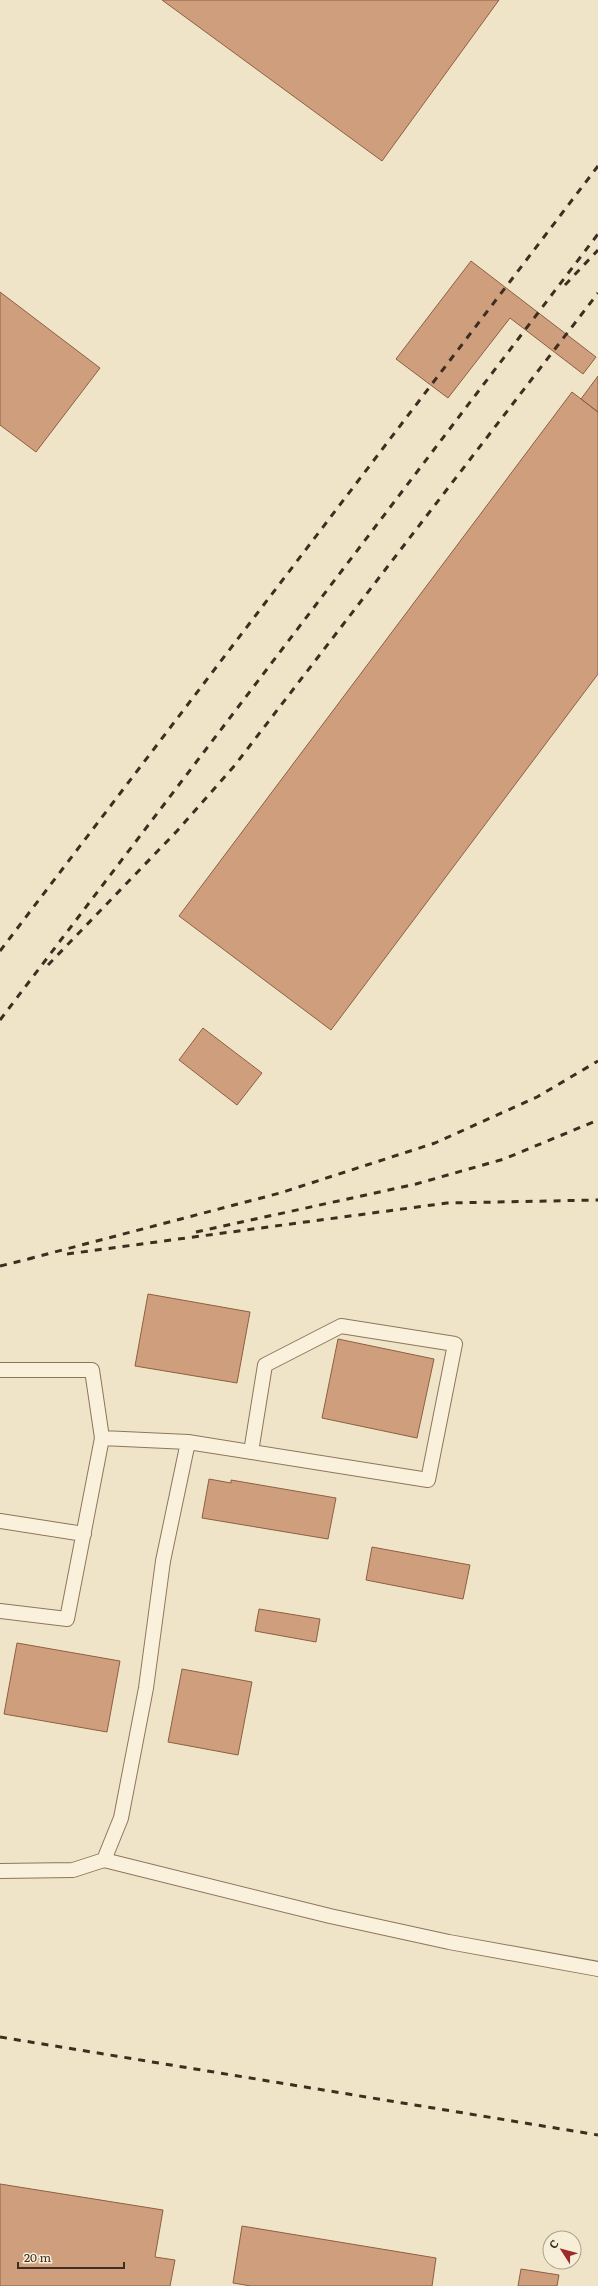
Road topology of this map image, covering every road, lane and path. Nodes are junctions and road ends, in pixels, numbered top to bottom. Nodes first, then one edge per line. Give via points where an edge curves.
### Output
1 (0, 1370) edge
2 (102, 1438) junction
3 (188, 1442) junction
4 (252, 1452) junction
5 (0, 1522) edge
6 (84, 1534) junction
7 (0, 1612) edge
8 (104, 1860) junction
9 (0, 1871) edge
10 (598, 1969) edge

1 - 2 lane via 92,1370
2 - 3 lane
2 - 6 lane
3 - 4 lane
3 - 8 lane via 163,1561 146,1688 121,1818
4 - 4 lane via 428,1480 455,1344 341,1326 265,1365
5 - 6 lane
6 - 7 lane via 68,1619
8 - 9 lane via 73,1870
8 - 10 lane via 330,1916 448,1942

